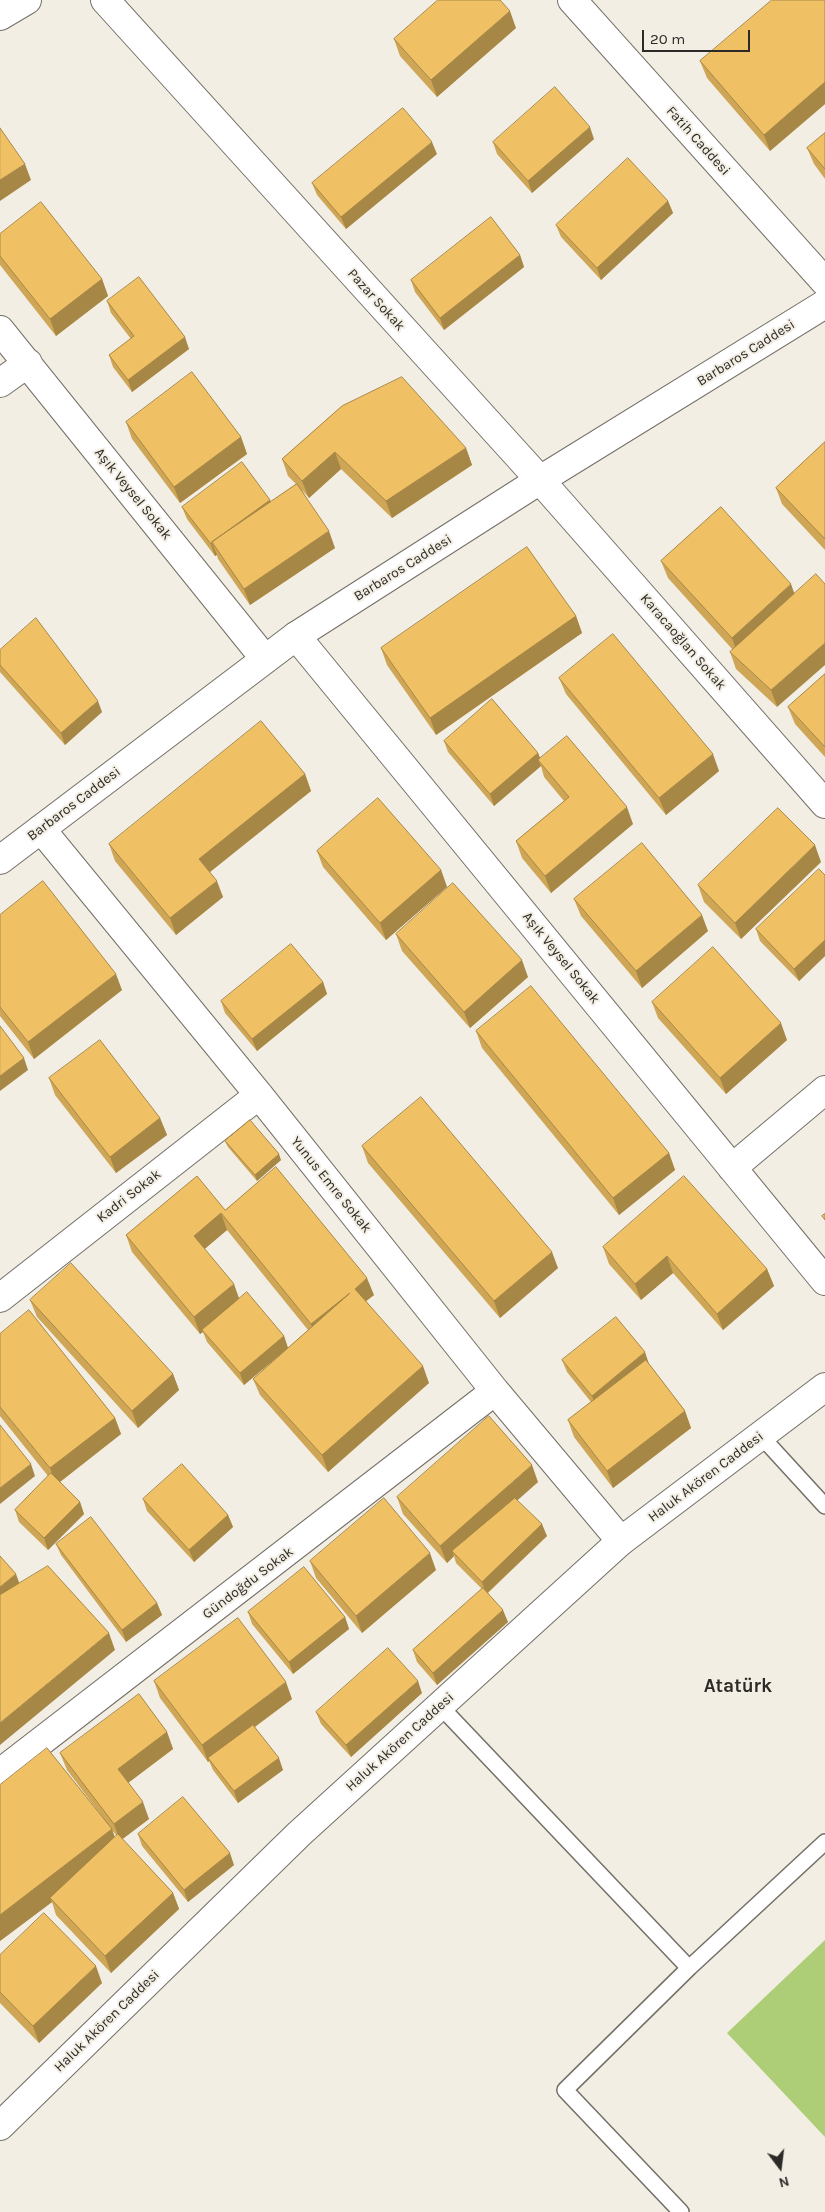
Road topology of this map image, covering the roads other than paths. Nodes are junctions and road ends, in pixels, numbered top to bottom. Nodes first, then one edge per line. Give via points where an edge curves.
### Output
1 (27, 0) edge
2 (105, 0) edge
3 (572, 0) edge
4 (0, 16) edge
5 (825, 282) edge
6 (825, 304) edge
7 (0, 330) edge
8 (28, 363) junction
9 (0, 383) edge
10 (540, 480) junction
11 (296, 636) junction
12 (265, 659) junction
13 (825, 804) edge
14 (41, 829) junction
15 (0, 860) edge
16 (825, 1090) edge
17 (259, 1095) junction
18 (732, 1168) junction
19 (825, 1281) edge
20 (0, 1298) edge
21 (825, 1386) edge
22 (495, 1391) junction
23 (760, 1435) junction
24 (825, 1506) edge
25 (621, 1541) junction
26 (440, 1706) junction
27 (0, 1772) edge
28 (825, 1842) edge
29 (689, 1968) junction
30 (0, 2126) edge
31 (682, 2212) edge

1 - 4 street
2 - 10 street, Pazar Sokak
3 - 5 street, Fatih Caddesi
6 - 10 street, Barbaros Caddesi
7 - 8 street, Aşık Veysel Sokak
8 - 9 street
8 - 12 street, Aşık Veysel Sokak
10 - 11 street, Barbaros Caddesi
10 - 13 street, Karacaoğlan Sokak
11 - 12 street, Barbaros Caddesi
11 - 18 street, Aşık Veysel Sokak
12 - 14 street, Barbaros Caddesi
14 - 15 street, Barbaros Caddesi
14 - 17 street, Yunus Emre Sokak
16 - 18 street
17 - 20 street, Kadri Sokak
17 - 22 street, Yunus Emre Sokak
18 - 19 street, Aşık Veysel Sokak
21 - 23 street, Haluk Akören Caddesi
22 - 25 street, Yunus Emre Sokak
22 - 27 street, Gündoğdu Sokak
23 - 24 lane
23 - 25 street, Haluk Akören Caddesi
25 - 26 street, Haluk Akören Caddesi
26 - 29 lane
26 - 30 street, Haluk Akören Caddesi via 299,1834
28 - 29 lane
29 - 31 lane via 565,2090

